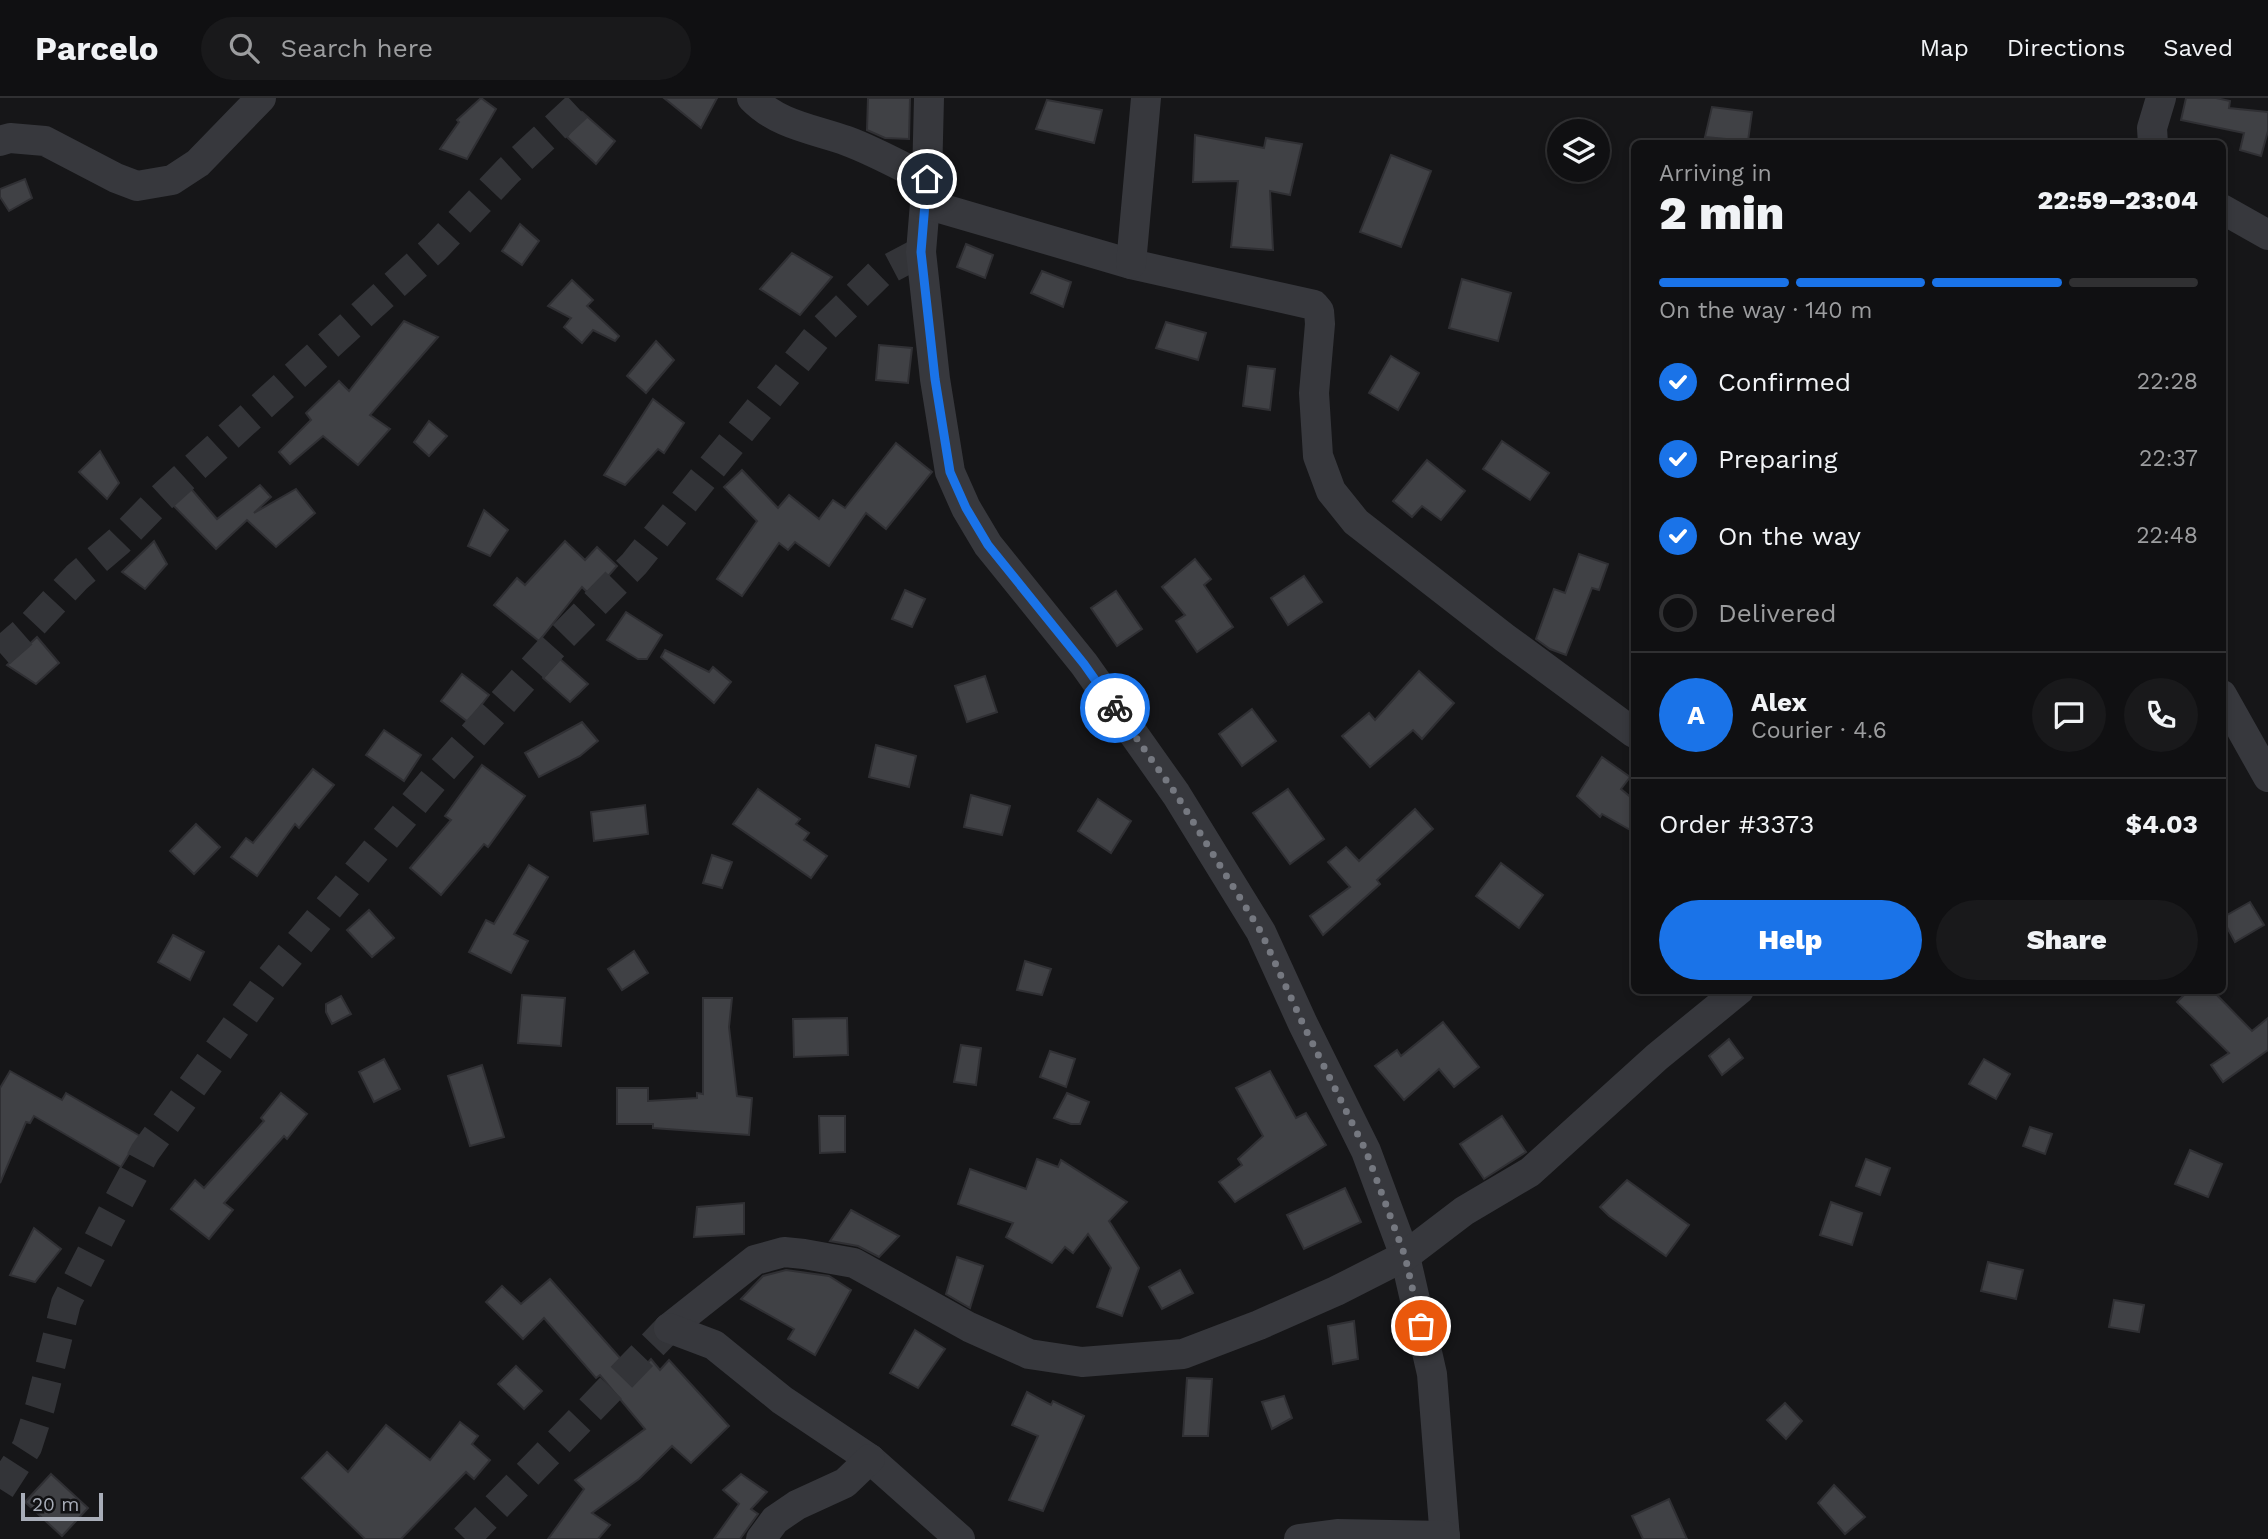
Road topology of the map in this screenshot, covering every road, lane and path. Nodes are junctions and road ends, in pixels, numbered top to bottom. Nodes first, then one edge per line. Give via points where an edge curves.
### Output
1 (261, 98) edge
2 (752, 98) edge
3 (929, 98) edge
4 (1146, 98) edge
5 (2161, 98) edge
6 (2152, 140) edge
7 (0, 141) edge
8 (926, 191) junction
9 (2226, 211) edge
10 (2268, 235) edge
11 (1131, 264) junction
12 (2226, 702) edge
13 (1631, 731) edge
14 (2268, 777) edge
15 (1733, 994) edge
16 (1405, 1256) junction
17 (870, 1459) junction
18 (1445, 1537) edge
19 (761, 1539) edge
20 (960, 1539) edge
21 (1299, 1539) edge

1 - 7 street via 198,163 172,180 136,186 45,141
2 - 8 street via 767,112 847,141
3 - 8 street
4 - 11 street
5 - 6 street
8 - 11 street
8 - 16 street via 921,252 935,379 950,472 966,508 988,545 1084,664 1176,794 1261,932 1366,1151
9 - 10 street
11 - 13 street via 1314,305 1320,324 1314,393 1318,456 1339,502 1356,522
12 - 14 street
15 - 16 street via 1530,1172 1464,1211
16 - 17 street via 1259,1325 1183,1354 1082,1362 1029,1354 938,1311 854,1263 784,1252 755,1260 670,1328 714,1345 782,1400
16 - 18 street via 1432,1374
17 - 19 street via 845,1483 775,1520
17 - 20 street
18 - 21 street via 1337,1534

